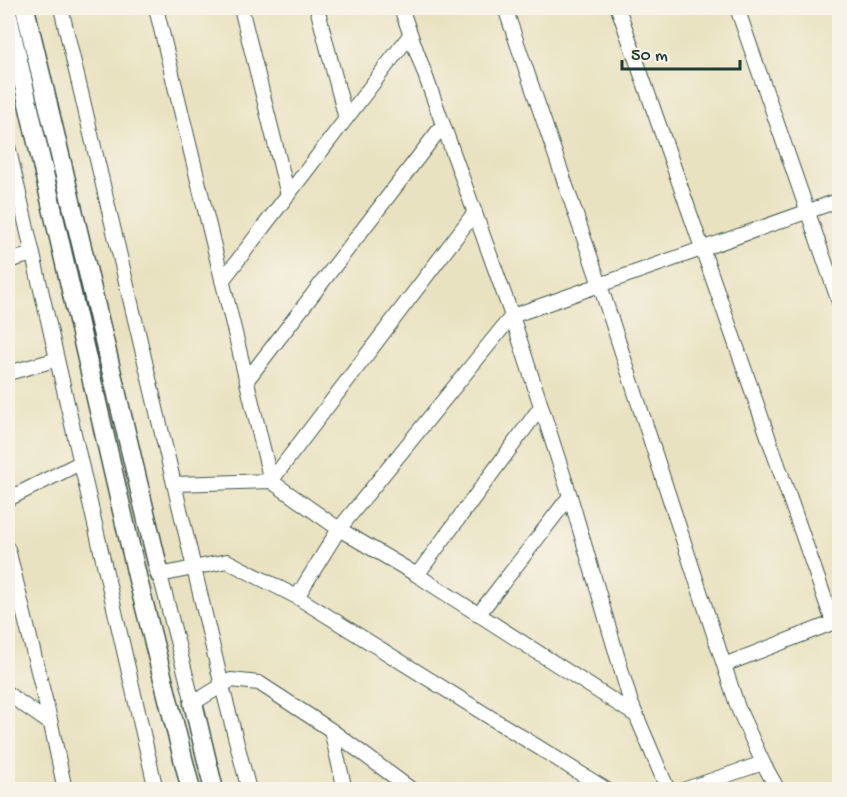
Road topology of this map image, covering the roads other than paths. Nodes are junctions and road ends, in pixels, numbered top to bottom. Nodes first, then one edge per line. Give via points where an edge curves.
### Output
1 (25, 8) edge
2 (61, 8) edge
3 (156, 8) edge
4 (241, 8) edge
5 (317, 8) edge
6 (401, 8) edge
7 (505, 8) edge
8 (618, 8) edge
9 (737, 8) edge
10 (8, 17) edge
11 (410, 34) junction
12 (346, 119) junction
13 (443, 125) junction
14 (8, 146) edge
15 (11, 174) edge
16 (288, 195) junction
17 (840, 200) edge
18 (807, 211) junction
19 (475, 212) junction
20 (702, 249) junction
21 (33, 254) junction
22 (8, 261) edge
23 (222, 282) junction
24 (600, 285) junction
25 (840, 305) edge
26 (512, 316) junction
27 (55, 360) junction
28 (8, 373) edge
29 (247, 380) junction
30 (540, 408) junction
31 (80, 463) junction
32 (271, 481) junction
33 (175, 484) junction
34 (570, 496) junction
35 (8, 499) edge
36 (339, 529) junction
37 (8, 549) edge
38 (194, 568) junction
39 (160, 575) junction
40 (417, 575) junction
41 (297, 597) junction
42 (478, 615) junction
43 (836, 621) edge
44 (724, 664) junction
45 (222, 686) junction
46 (8, 694) edge
47 (193, 703) junction
48 (637, 717) junction
49 (51, 724) junction
50 (332, 730) junction
51 (763, 763) junction
52 (65, 789) edge
53 (156, 789) edge
54 (191, 789) edge
55 (214, 789) edge
56 (249, 789) edge
57 (345, 789) edge
58 (412, 789) edge
59 (607, 789) edge
60 (668, 789) edge
61 (683, 789) edge
62 (778, 789) edge

1 - 39 street
2 - 33 street
3 - 23 street
4 - 16 street
5 - 12 street
6 - 11 street
7 - 24 street
8 - 20 street
9 - 18 street
10 - 54 street via 138,580
11 - 12 street
11 - 13 street
12 - 16 street
13 - 19 street
13 - 29 street
14 - 15 street
15 - 21 street
16 - 23 street
17 - 18 street
18 - 20 street
18 - 25 street
19 - 26 street
19 - 32 street
20 - 24 street
20 - 43 street
21 - 22 street
21 - 27 street
23 - 29 street
24 - 26 street
24 - 44 street
26 - 30 street
26 - 36 street
27 - 28 street
27 - 31 street
29 - 32 street
30 - 34 street
30 - 40 street
31 - 35 street
31 - 53 street
32 - 33 street
32 - 36 street
33 - 38 street
34 - 42 street
34 - 48 street
36 - 40 street
36 - 41 street
37 - 49 street
38 - 39 street
38 - 41 street via 226,561
38 - 45 street
39 - 47 street
40 - 42 street
41 - 59 street
42 - 48 street
43 - 44 street
44 - 51 street via 738,708
45 - 47 street
45 - 50 street via 231,680 260,683
45 - 56 street
46 - 49 street
47 - 55 street
48 - 60 street
49 - 52 street
50 - 57 street
50 - 58 street
51 - 61 street
51 - 62 street

